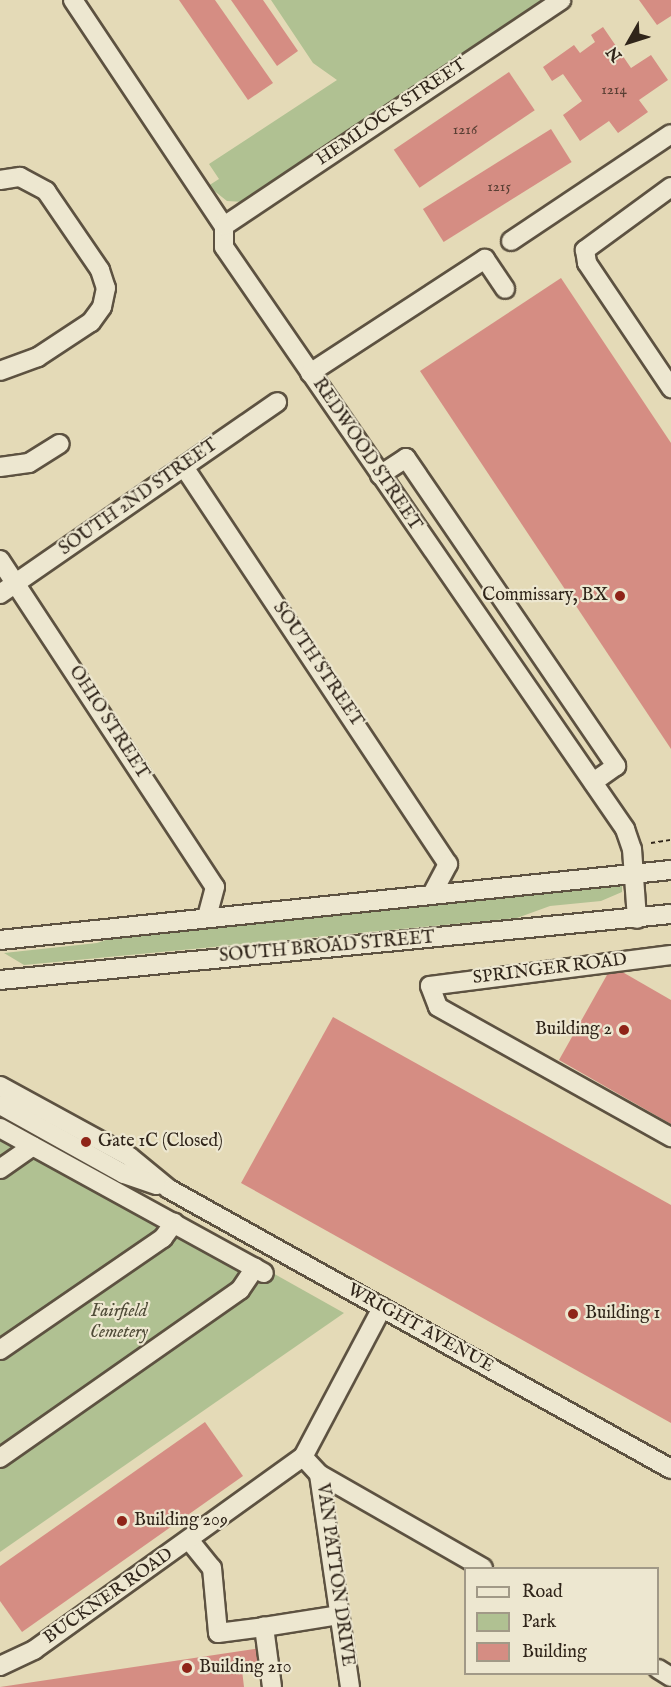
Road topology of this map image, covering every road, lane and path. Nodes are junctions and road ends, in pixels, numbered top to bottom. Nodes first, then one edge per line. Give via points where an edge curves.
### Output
1 (73, 0) edge
2 (561, 0) edge
3 (671, 134) edge
4 (0, 180) edge
5 (671, 187) edge
6 (224, 226) junction
7 (511, 241) dead end
8 (505, 290) dead end
9 (0, 371) edge
10 (310, 373) junction
11 (671, 388) edge
12 (277, 402) dead end
13 (59, 444) dead end
14 (0, 467) edge
15 (184, 467) junction
16 (380, 475) junction
17 (0, 560) edge
18 (16, 584) junction
19 (0, 594) edge
20 (519, 624) junction
21 (494, 641) junction
22 (593, 782) junction
23 (671, 840) edge
24 (651, 843) dead end
25 (671, 870) edge
26 (644, 873) junction
27 (432, 894) junction
28 (207, 915) junction
29 (654, 917) edge
30 (0, 940) edge
31 (671, 955) edge
32 (0, 980) edge
33 (0, 1086) edge
34 (0, 1105) edge
35 (0, 1128) edge
36 (671, 1137) edge
37 (33, 1146) junction
38 (0, 1169) edge
39 (169, 1189) junction
40 (174, 1224) junction
41 (382, 1308) junction
42 (0, 1350) edge
43 (303, 1457) junction
44 (0, 1458) edge
45 (671, 1469) edge
46 (319, 1474) junction
47 (189, 1540) junction
48 (480, 1567) edge
49 (340, 1615) junction
50 (264, 1627) junction
51 (0, 1666) edge
52 (272, 1687) edge
53 (351, 1687) edge

1 - 6 street, REDWOOD STREET
2 - 6 street, HEMLOCK STREET
3 - 7 street
4 - 9 street via 20,177 37,183 104,279 102,307 91,322 38,357
5 - 11 street via 585,250 587,263
6 - 10 street, REDWOOD STREET via 224,247
8 - 10 street via 485,259
10 - 16 street, REDWOOD STREET
12 - 15 street, SOUTH 2ND STREET
13 - 14 street via 29,463
15 - 18 street, SOUTH 2ND STREET
15 - 27 street, SOUTH STREET via 448,864
16 - 20 street via 406,458
16 - 21 street, REDWOOD STREET
17 - 18 street, OHIO STREET
18 - 19 street, SOUTH 2ND STREET
18 - 28 street, OHIO STREET via 215,887
20 - 21 street
20 - 22 street via 616,766
21 - 22 street, REDWOOD STREET
22 - 26 street, REDWOOD STREET via 625,829
23 - 24 path
25 - 26 street
26 - 27 street
26 - 29 street, REDWOOD STREET
27 - 28 street
28 - 30 street
29 - 32 street, SOUTH BROAD STREET
31 - 36 street, SPRINGER ROAD via 430,986 438,1007
33 - 39 street, WRIGHT AVENUE via 130,1157
34 - 39 street, WRIGHT AVENUE via 124,1174
35 - 37 street
37 - 38 street
37 - 40 street
39 - 41 street, WRIGHT AVENUE
40 - 42 street via 163,1238
40 - 44 street via 260,1271 240,1290
41 - 43 street
41 - 45 street, WRIGHT AVENUE
43 - 46 street, VAN PATTON DRIVE
43 - 47 street, BUCKNER ROAD
46 - 48 street
46 - 49 street, VAN PATTON DRIVE
47 - 50 street via 212,1568 218,1633
47 - 51 street, BUCKNER ROAD via 34,1650
49 - 50 street
49 - 53 street, VAN PATTON DRIVE
50 - 52 street

